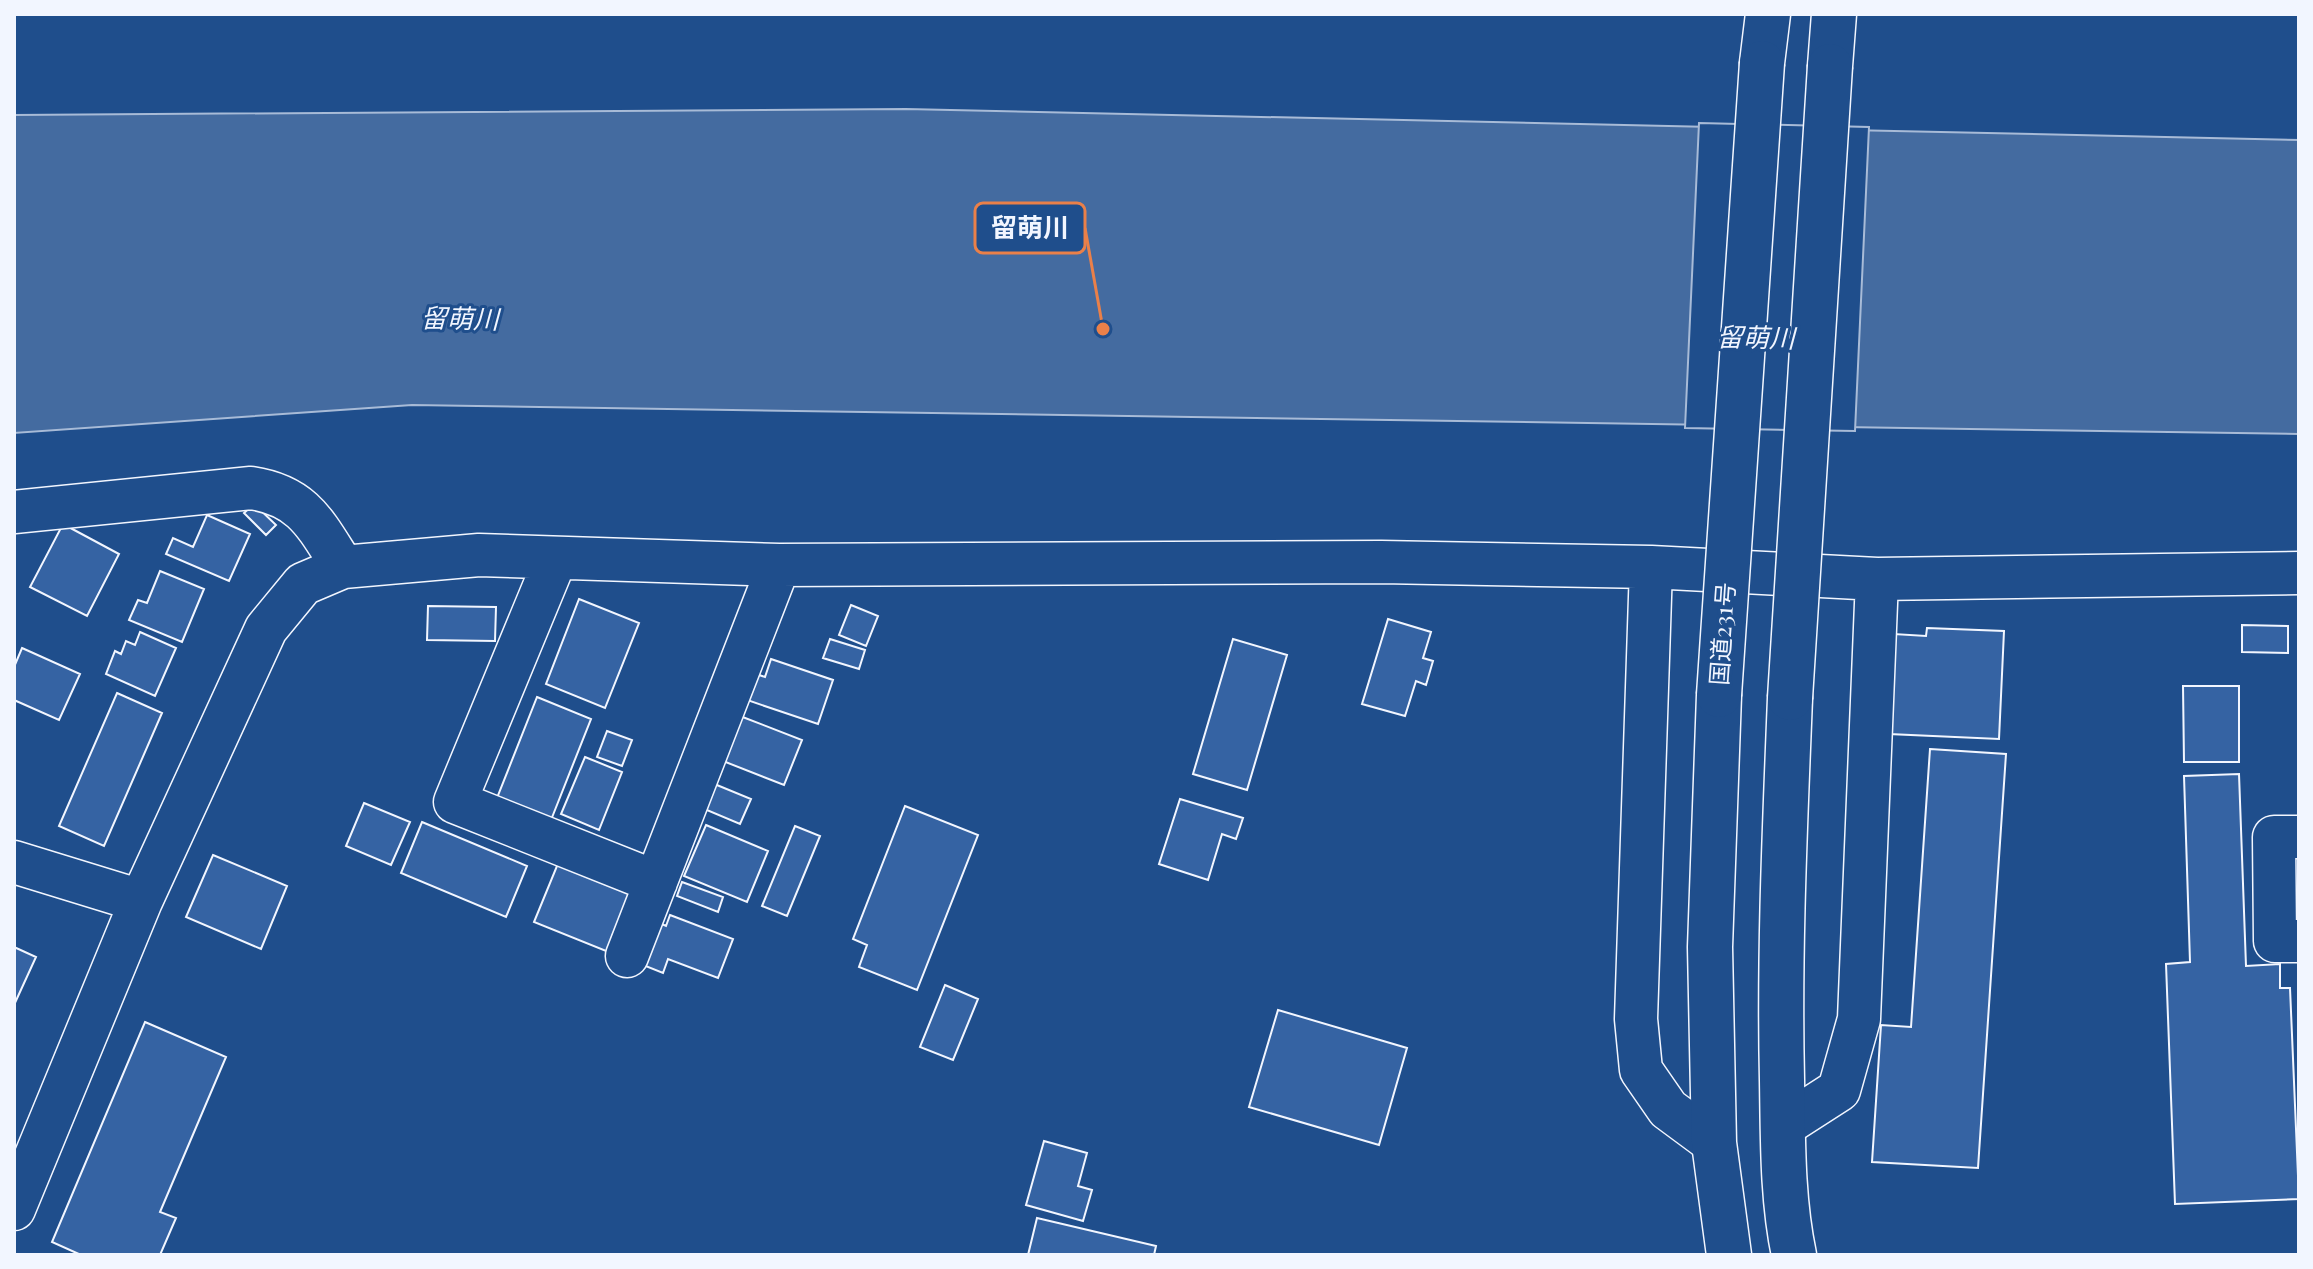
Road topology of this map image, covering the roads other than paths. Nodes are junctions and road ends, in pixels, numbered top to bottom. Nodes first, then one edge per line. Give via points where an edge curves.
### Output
1 (1768, 14) edge
2 (1834, 14) edge
3 (14, 512) edge
4 (556, 558) junction
5 (779, 565) junction
6 (343, 567) junction
7 (1651, 567) junction
8 (2299, 573) edge
9 (1877, 579) junction
10 (2299, 837) edge
11 (14, 862) edge
12 (656, 882) junction
13 (141, 901) junction
14 (2299, 941) edge
15 (627, 956) dead end
16 (1783, 1126) junction
17 (1714, 1143) junction
18 (16, 1199) edge
19 (1729, 1255) edge
20 (1794, 1255) edge

1 - 17 highway, 国道231号, bridge via 1719,695 1710,947
2 - 16 highway, bridge via 1790,698 1779,954
3 - 6 street via 251,488 279,493 307,512
4 - 5 street
4 - 6 street via 479,555
4 - 12 street via 455,802
5 - 7 street via 1381,562
5 - 12 street
6 - 13 street via 303,584 266,629
7 - 9 street
7 - 17 street via 1636,1019 1641,1070 1668,1109
8 - 9 street
9 - 16 street via 1859,1019 1839,1090
10 - 14 street via 2274,837 2274,867 2275,941
11 - 13 street
12 - 15 street
13 - 18 street
16 - 20 highway
17 - 19 highway, 国道231号

